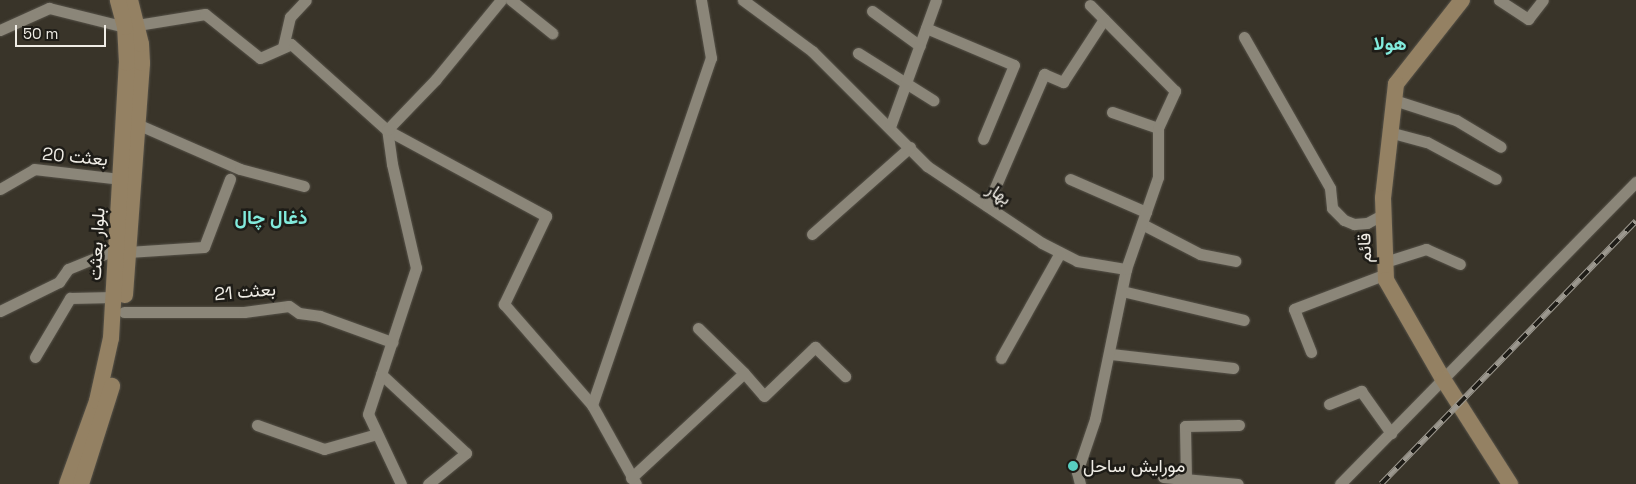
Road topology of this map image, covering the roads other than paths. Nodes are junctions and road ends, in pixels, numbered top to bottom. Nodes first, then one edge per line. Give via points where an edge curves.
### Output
1 (118, 0) edge
2 (130, 0) edge
3 (306, 0) edge
4 (501, 0) edge
5 (511, 0) edge
6 (700, 0) edge
7 (743, 0) edge
8 (936, 0) edge
9 (1462, 0) edge
10 (1499, 0) edge
11 (1543, 0) edge
12 (1090, 5) dead end
13 (872, 11) dead end
14 (1104, 19) junction
15 (131, 26) junction
16 (926, 28) junction
17 (0, 30) edge
18 (552, 33) dead end
19 (1244, 37) dead end
20 (920, 46) junction
21 (283, 47) junction
22 (858, 53) dead end
23 (906, 82) junction
24 (933, 100) dead end
25 (1394, 100) junction
26 (1112, 112) dead end
27 (137, 124) junction
28 (890, 127) junction
29 (1158, 128) junction
30 (387, 130) junction
31 (1389, 132) junction
32 (983, 139) dead end
33 (910, 147) junction
34 (1501, 147) dead end
35 (121, 179) junction
36 (230, 179) dead end
37 (1070, 179) dead end
38 (1496, 179) dead end
39 (1636, 182) edge
40 (304, 186) dead end
41 (0, 188) edge
42 (987, 206) junction
43 (1146, 212) junction
44 (1384, 214) junction
45 (1142, 224) junction
46 (812, 234) dead end
47 (122, 251) junction
48 (1060, 252) junction
49 (1235, 261) dead end
50 (1460, 264) dead end
51 (1385, 268) junction
52 (1126, 269) junction
53 (1122, 291) junction
54 (114, 297) junction
55 (0, 311) edge
56 (124, 312) junction
57 (1244, 320) dead end
58 (698, 328) dead end
59 (392, 342) junction
60 (1311, 352) dead end
61 (1111, 354) junction
62 (35, 357) dead end
63 (1001, 358) dead end
64 (1233, 368) dead end
65 (744, 373) junction
66 (381, 374) junction
67 (845, 376) dead end
68 (1443, 379) junction
69 (1328, 404) dead end
70 (592, 405) junction
71 (257, 425) dead end
72 (1238, 425) dead end
73 (1391, 432) junction
74 (377, 434) junction
75 (1163, 477) dead end
76 (1186, 479) junction
77 (633, 481) edge
78 (67, 484) edge
79 (82, 484) edge
80 (401, 484) edge
81 (428, 484) edge
82 (1080, 484) edge
83 (1238, 484) edge
84 (1340, 484) edge
85 (1510, 484) edge

1 - 15 street, بلوار بعثت
2 - 15 street, بلوار بعثت
3 - 21 street via 290,17
4 - 30 street via 436,79
5 - 18 street
6 - 70 street via 711,58
7 - 28 street, بهار via 812,52
8 - 16 street
9 - 25 street, قائم via 1396,84
10 - 11 street via 1528,19
12 - 14 street
13 - 20 street
14 - 29 street via 1175,91
14 - 42 street via 1063,82 1044,74
15 - 17 street via 49,8
15 - 21 street via 205,14 260,58
15 - 27 street, بلوار بعثت via 142,53
15 - 35 street, بلوار بعثت
16 - 20 street
16 - 32 street via 1014,64
19 - 44 street via 1330,188 1332,208 1344,220 1354,224 1367,223
20 - 23 street
21 - 30 street via 291,44
22 - 23 street
23 - 24 street
23 - 28 street
25 - 31 street, قائم
25 - 34 street via 1456,120
26 - 29 street
27 - 40 street via 240,169
27 - 47 street, بلوار بعثت
28 - 33 street, بهار
29 - 43 street via 1158,177
30 - 59 street via 416,268
30 - 70 street via 546,216 504,304
31 - 38 street via 1428,142
31 - 44 street, قائم
33 - 42 street, بهار via 927,166
33 - 46 street
35 - 41 street, بعثت 20 via 34,170
35 - 47 street, بلوار بعثت
36 - 47 street via 204,247
37 - 43 street
39 - 68 street
42 - 48 street, بهار
43 - 45 street
44 - 51 street, قائم
45 - 49 street via 1200,254
45 - 52 street
47 - 54 street, بلوار بعثت
47 - 55 street via 68,269 60,282
47 - 56 street, بلوار بعثت
48 - 52 street, بهار via 1077,261
48 - 63 street
50 - 51 street via 1426,249
51 - 60 street via 1294,309
51 - 68 street, قائم via 1394,298
52 - 53 street
53 - 57 street
53 - 61 street
54 - 62 street via 70,298
54 - 78 street, بلوار بعثت via 111,338 97,401
56 - 59 street, بعثت 21 via 244,312 289,306 299,313 328,319
56 - 79 street, بلوار بعثت via 122,340 108,404
58 - 65 street
59 - 66 street
61 - 64 street
61 - 82 street via 1095,419 1077,472
65 - 67 street via 764,396 815,347
65 - 77 street
66 - 74 street via 368,414
66 - 81 street via 466,453
68 - 73 street
68 - 85 street, قائم
69 - 73 street via 1361,391
70 - 77 street
71 - 74 street via 324,449
72 - 76 street via 1184,426
73 - 84 street
74 - 80 street
75 - 76 street
76 - 83 street

